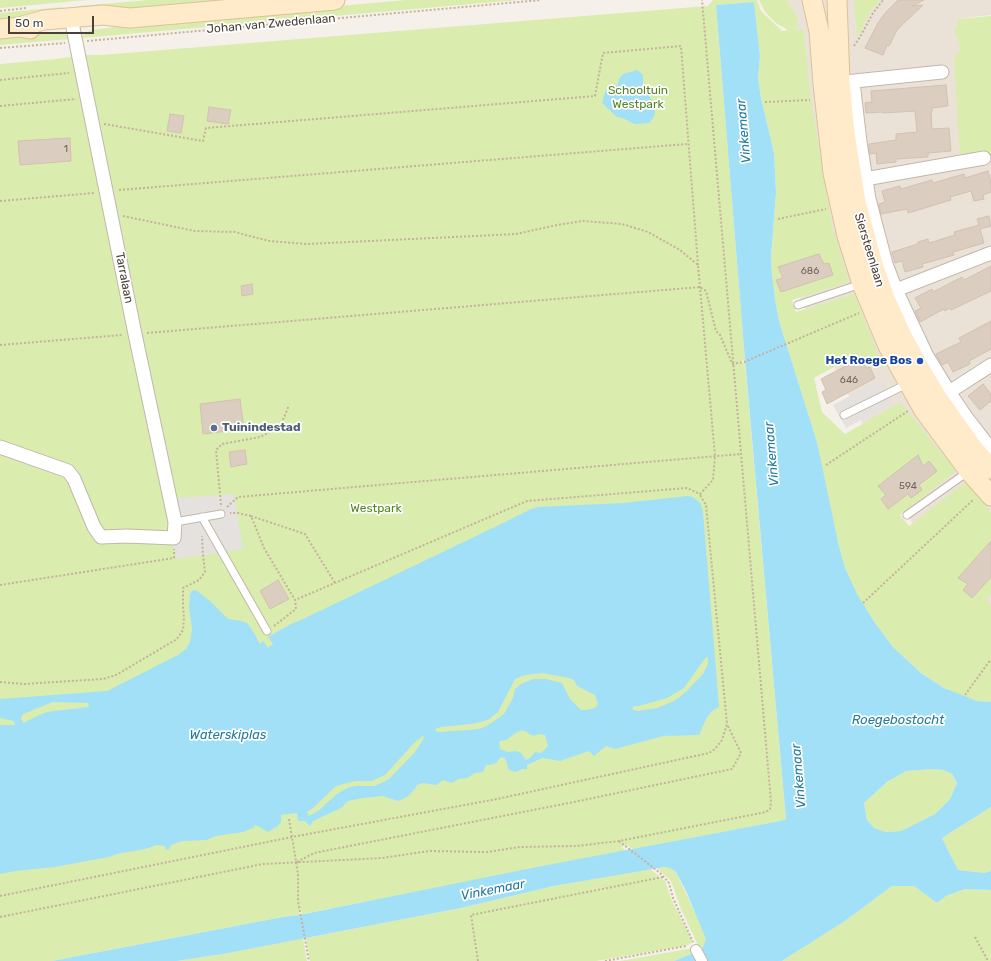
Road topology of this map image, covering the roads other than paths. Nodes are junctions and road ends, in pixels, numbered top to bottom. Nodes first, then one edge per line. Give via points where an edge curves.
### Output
1 (335, 0) edge
2 (812, 0) edge
3 (837, 0) edge
4 (0, 29) edge
5 (74, 29) junction
6 (942, 72) dead end
7 (839, 83) junction
8 (984, 158) dead end
9 (865, 179) junction
10 (991, 253) edge
11 (862, 284) junction
12 (896, 290) junction
13 (798, 305) dead end
14 (991, 365) edge
15 (909, 383) junction
16 (930, 403) junction
17 (844, 415) dead end
18 (0, 447) edge
19 (991, 449) edge
20 (991, 469) edge
21 (969, 471) junction
22 (982, 498) edge
23 (221, 514) road end
24 (908, 515) dead end
25 (202, 517) junction
26 (175, 522) junction
27 (267, 630) road end
28 (695, 947) road end
29 (702, 961) edge

1 - 5 main road, Johan van Zwedenlaan via 130,18 103,15
2 - 7 main road, Siersteenlaan via 819,31
3 - 7 main road, Siersteenlaan
4 - 5 main road, Johan van Zwedenlaan via 19,28 44,20
5 - 26 street, Tarralaan
6 - 7 street
7 - 9 street, Siersteenlaan
7 - 11 main road, Siersteenlaan via 832,166 839,205
7 - 16 main road, Siersteenlaan via 852,184 865,240 886,301 917,364
8 - 9 street
9 - 12 street, Siersteenlaan via 886,264
10 - 12 street
11 - 13 lane, Siersteenlaan
11 - 15 main road, Siersteenlaan via 888,346
12 - 16 street, Siersteenlaan via 926,354
14 - 16 street
15 - 16 main road, Siersteenlaan
15 - 17 lane
16 - 19 street, Siersteenlaan via 966,417
16 - 20 main road, Siersteenlaan
16 - 21 main road, Siersteenlaan
18 - 26 street, Tarralaan via 68,471 101,537 174,538
21 - 22 main road, Siersteenlaan
21 - 24 lane
23 - 25 lane
25 - 26 lane
25 - 27 lane
28 - 29 street

